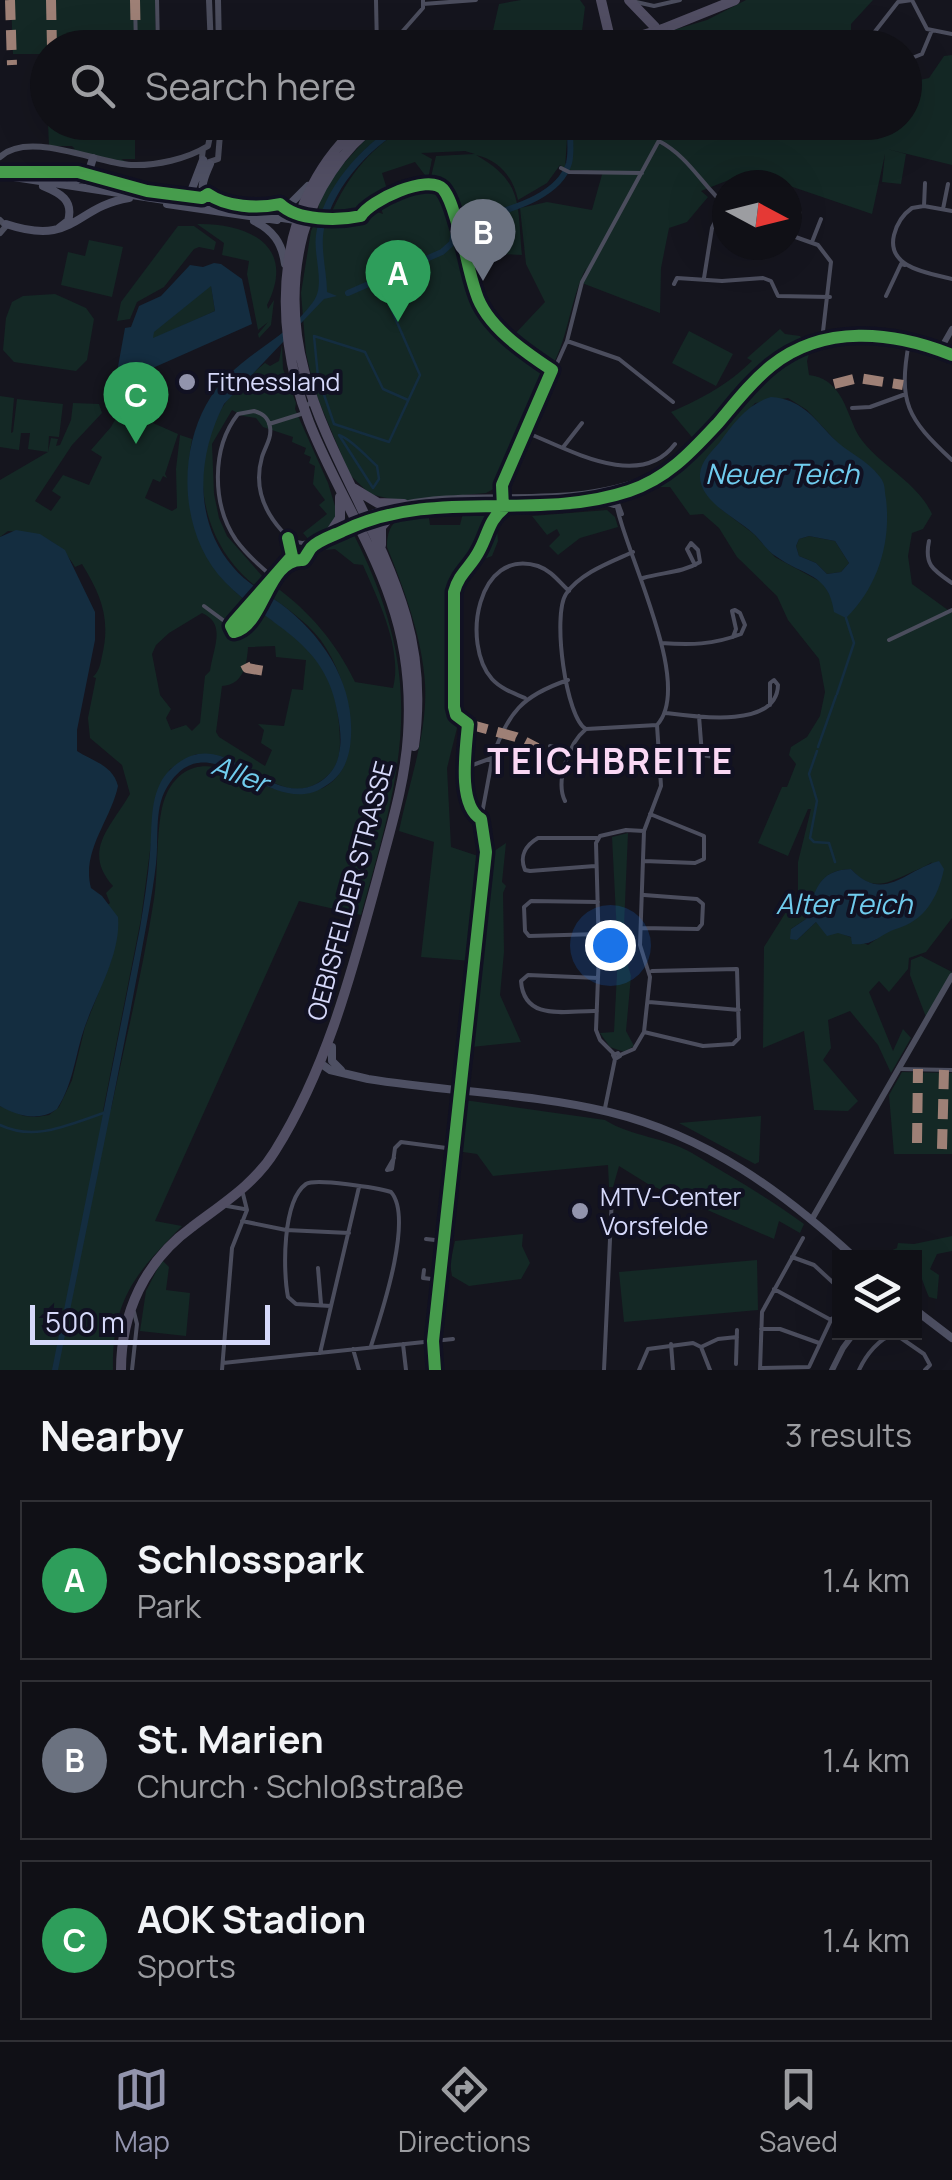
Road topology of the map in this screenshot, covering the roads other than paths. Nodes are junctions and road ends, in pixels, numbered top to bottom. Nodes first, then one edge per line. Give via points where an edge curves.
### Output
1 (135, 0) edge
2 (157, 0) edge
3 (210, 0) edge
4 (218, 0) edge
5 (376, 0) edge
6 (476, 0) edge
7 (601, 0) edge
8 (680, 0) edge
9 (734, 0) edge
10 (912, 0) edge
11 (634, 1) edge
12 (423, 2) edge
13 (657, 28) junction
14 (136, 30) edge
15 (158, 30) edge
16 (215, 30) edge
17 (216, 30) edge
18 (378, 30) edge
19 (404, 30) edge
20 (608, 30) edge
21 (651, 30) edge
22 (876, 30) edge
23 (932, 30) junction
24 (952, 34) edge
25 (922, 54) edge
26 (210, 140) edge
27 (213, 140) edge
28 (345, 140) edge
29 (360, 140) edge
30 (659, 142) joint
31 (207, 154) junction
32 (0, 157) edge
33 (93, 158) junction
34 (561, 168) dead end
35 (321, 172) junction
36 (642, 172) junction
37 (0, 177) edge
38 (925, 183) dead end
39 (57, 184) junction
40 (948, 184) dead end
41 (43, 186) junction
42 (712, 190) edge
43 (129, 198) junction
44 (180, 201) junction
45 (377, 203) dead end
46 (924, 206) junction
47 (220, 207) junction
48 (943, 210) junction
49 (952, 211) edge
50 (262, 212) junction
51 (241, 215) junction
52 (821, 219) dead end
53 (300, 222) junction
54 (3, 226) edge
55 (712, 228) edge
56 (45, 231) junction
57 (802, 239) edge
58 (812, 242) junction
59 (907, 265) junction
60 (286, 276) junction
61 (704, 278) junction
62 (952, 279) edge
63 (674, 284) dead end
64 (886, 296) dead end
65 (830, 297) junction
66 (291, 319) junction
67 (952, 329) edge
68 (822, 340) junction
69 (910, 341) junction
70 (567, 342) junction
71 (940, 350) junction
72 (952, 355) edge
73 (552, 370) junction
74 (903, 395) junction
75 (307, 397) junction
76 (673, 402) dead end
77 (852, 408) dead end
78 (305, 411) junction
79 (289, 417) junction
80 (582, 422) dead end
81 (269, 424) junction
82 (525, 432) junction
83 (675, 444) dead end
84 (564, 446) junction
85 (952, 460) edge
86 (680, 463) junction
87 (333, 475) junction
88 (346, 480) junction
89 (503, 484) junction
90 (633, 490) junction
91 (614, 492) junction
92 (498, 498) junction
93 (516, 499) junction
94 (595, 500) junction
95 (428, 503) junction
96 (400, 508) junction
97 (619, 509) junction
98 (361, 520) junction
99 (330, 533) junction
100 (929, 541) dead end
101 (301, 547) junction
102 (633, 552) junction
103 (383, 556) junction
104 (294, 558) junction
105 (695, 565) dead end
106 (273, 578) junction
107 (643, 578) junction
108 (952, 583) edge
109 (266, 588) junction
110 (568, 590) junction
111 (204, 606) dead end
112 (952, 610) edge
113 (401, 616) junction
114 (231, 626) junction
115 (733, 637) junction
116 (889, 640) dead end
117 (660, 643) junction
118 (568, 680) junction
119 (525, 698) junction
120 (770, 705) dead end
121 (666, 713) junction
122 (700, 716) junction
123 (657, 725) junction
124 (586, 729) junction
125 (550, 746) dead end
126 (571, 751) junction
127 (492, 758) junction
128 (720, 758) dead end
129 (565, 801) dead end
130 (485, 803) junction
131 (470, 807) junction
132 (650, 814) junction
133 (644, 830) junction
134 (597, 838) junction
135 (644, 861) junction
136 (596, 866) junction
137 (642, 895) junction
138 (598, 902) junction
139 (641, 928) junction
140 (599, 934) junction
141 (650, 972) junction
142 (952, 976) edge
143 (598, 978) junction
144 (648, 1002) junction
145 (739, 1010) junction
146 (597, 1011) junction
147 (644, 1032) junction
148 (332, 1047) junction
149 (616, 1056) junction
150 (324, 1064) junction
151 (899, 1069) junction
152 (340, 1070) junction
153 (952, 1070) edge
154 (350, 1074) junction
155 (608, 1097) junction
156 (604, 1111) junction
157 (623, 1116) junction
158 (290, 1124) junction
159 (394, 1158) dead end
160 (360, 1187) junction
161 (239, 1192) junction
162 (612, 1196) dead end
163 (218, 1208) junction
164 (818, 1211) junction
165 (243, 1215) junction
166 (286, 1230) junction
167 (349, 1234) junction
168 (803, 1238) dead end
169 (426, 1239) dead end
170 (444, 1241) junction
171 (847, 1250) edge
172 (792, 1257) junction
173 (318, 1268) dead end
174 (424, 1270) dead end
175 (440, 1280) junction
176 (832, 1282) edge
177 (774, 1288) junction
178 (321, 1305) junction
179 (332, 1306) junction
180 (130, 1310) junction
181 (922, 1316) edge
182 (831, 1320) joint
183 (760, 1329) junction
184 (738, 1330) dead end
185 (737, 1338) junction
186 (952, 1338) edge
187 (452, 1339) dead end
188 (849, 1340) edge
189 (433, 1341) junction
190 (819, 1343) junction
191 (403, 1344) junction
192 (671, 1344) junction
193 (371, 1346) junction
194 (701, 1348) junction
195 (353, 1349) junction
196 (320, 1353) junction
197 (240, 1362) junction
198 (736, 1364) dead end
199 (222, 1367) edge
200 (760, 1369) edge
201 (927, 1369) edge
202 (121, 1370) edge
203 (132, 1370) edge
204 (242, 1370) edge
205 (358, 1370) edge
206 (406, 1370) edge
207 (435, 1370) edge
208 (604, 1370) edge
209 (639, 1370) edge
210 (673, 1370) edge
211 (710, 1370) edge
212 (832, 1370) edge
213 (860, 1370) edge

1 - 14 street
2 - 15 street
3 - 16 street
4 - 17 street
5 - 18 street
6 - 12 street
7 - 20 main road
8 - 11 street via 661,6
9 - 13 main road
10 - 22 street via 898,2
10 - 23 street
11 - 13 main road
12 - 19 street
13 - 21 main road
23 - 24 street
23 - 25 street
26 - 31 street
27 - 31 street
28 - 35 main road, OEBISFELDER STRASSE
29 - 53 main road, OEBISFELDER STRASSE
30 - 36 street
30 - 42 street via 686,159
31 - 33 street via 142,165
31 - 44 main road
31 - 47 main road via 202,191
32 - 33 street via 26,147
33 - 39 main road via 84,178
34 - 36 street
35 - 50 main road via 290,204
35 - 53 main road, OEBISFELDER STRASSE
36 - 70 street via 582,282
37 - 39 main road
37 - 41 main road
38 - 46 street
39 - 44 main road
40 - 48 street
41 - 43 main road
41 - 56 main road via 68,204 67,223
43 - 51 main road
43 - 56 main road
44 - 47 main road
45 - 73 street via 429,182 444,190 478,300 509,337
46 - 48 street
46 - 59 street via 906,211 894,234 893,251
47 - 50 main road
48 - 49 street
50 - 53 main road
51 - 53 main road
51 - 60 main road via 272,233
52 - 58 street
53 - 60 main road, OEBISFELDER STRASSE
53 - 66 main road, OEBISFELDER STRASSE
54 - 56 main road
55 - 61 street
57 - 58 street
58 - 65 street via 831,262
59 - 62 street
59 - 64 street via 901,264
60 - 66 main road, OEBISFELDER STRASSE
61 - 63 street via 677,278
61 - 65 street via 763,278 778,296
65 - 68 street
66 - 75 main road, OEBISFELDER STRASSE
67 - 71 street
68 - 69 street via 866,335
68 - 86 street via 760,376
69 - 71 street
69 - 74 street
70 - 73 street
70 - 76 street via 619,358
71 - 72 street
73 - 82 street
74 - 77 street
74 - 85 street
75 - 78 main road, OEBISFELDER STRASSE
75 - 79 street
75 - 88 main road, OEBISFELDER STRASSE
78 - 79 street
78 - 87 main road, OEBISFELDER STRASSE
79 - 81 street
80 - 84 street
81 - 101 street via 260,490 270,516
81 - 106 street via 254,410 235,418 218,477 230,529
82 - 84 street
82 - 89 street
83 - 84 street via 661,458 622,466
86 - 90 street
86 - 91 street
87 - 98 main road, OEBISFELDER STRASSE
87 - 99 main road via 342,511
88 - 96 main road via 369,500
88 - 98 main road, OEBISFELDER STRASSE
89 - 92 street
89 - 93 street
90 - 91 street
90 - 97 street
91 - 93 street
91 - 94 street
91 - 97 street
92 - 93 street
92 - 94 street
92 - 95 street
92 - 95 street
94 - 97 street
95 - 96 street
96 - 98 street
96 - 103 main road via 379,533
97 - 102 street
98 - 99 street
98 - 101 street
98 - 103 main road, OEBISFELDER STRASSE
98 - 113 main road, OEBISFELDER STRASSE
99 - 101 street
100 - 108 street via 929,568
101 - 104 street
101 - 104 street via 306,558
102 - 107 street
102 - 110 street
103 - 113 main road, OEBISFELDER STRASSE
104 - 106 street
105 - 107 street
106 - 109 street
107 - 117 street
109 - 114 street
109 - 114 street via 239,633
110 - 118 street via 558,626
110 - 119 street via 529,565 502,572 484,591 478,612 481,658 494,682
111 - 114 street
112 - 116 street
113 - 148 main road, OEBISFELDER STRASSE via 418,685 413,751 354,986
113 - 150 main road, OEBISFELDER STRASSE via 409,690 405,765
115 - 115 street via 745,628 735,610 732,611
115 - 117 street via 701,646
117 - 121 street
118 - 119 street
118 - 124 street via 575,718
119 - 127 street
120 - 122 street via 751,714
121 - 122 street
121 - 123 street
122 - 128 street via 702,755
123 - 124 street
123 - 132 street via 661,783
124 - 126 street
125 - 126 street
126 - 129 street via 560,786
127 - 130 street
127 - 131 street via 467,767
130 - 131 street
130 - 131 street via 481,819
132 - 133 street
132 - 135 street via 704,836 704,859
133 - 134 street
133 - 135 street
134 - 136 street
134 - 136 street via 542,836 528,844 522,863 530,872
135 - 137 street
136 - 138 street
137 - 139 street
137 - 139 street via 701,901 702,924 687,930
138 - 140 street
138 - 140 street via 531,901 524,907 529,936
139 - 141 street
140 - 143 street
141 - 144 street
141 - 145 street via 738,969
142 - 151 street
143 - 146 street
143 - 146 street via 521,981 526,1001 539,1010
144 - 145 street
144 - 147 street
145 - 147 street via 733,1044 703,1046
146 - 149 street via 598,1037
147 - 149 street via 634,1049
148 - 150 main road, OEBISFELDER STRASSE
148 - 152 main road
149 - 155 street
150 - 152 main road
150 - 154 main road
150 - 158 main road
150 - 158 main road
151 - 153 street
151 - 164 street
152 - 154 main road
154 - 156 main road
155 - 156 street
155 - 157 street
156 - 157 main road
157 - 164 main road via 720,1154
158 - 161 main road
159 - 170 street via 401,1142 454,1148
160 - 166 street via 307,1184
160 - 167 street
160 - 193 street via 391,1192 400,1212 390,1293
161 - 163 main road
161 - 165 street via 246,1202
162 - 208 street
163 - 165 street via 236,1206
163 - 180 main road via 160,1256
164 - 171 main road via 827,1232
165 - 166 street
165 - 199 street via 230,1268
166 - 167 street
166 - 178 street via 288,1297
167 - 179 street
168 - 172 street
169 - 170 street
170 - 175 street
172 - 176 street
172 - 177 street
173 - 178 street
174 - 175 street via 423,1281
175 - 189 street
177 - 182 street
177 - 183 street
178 - 179 street
179 - 196 street
180 - 202 main road
180 - 203 street via 138,1318
181 - 186 main road
182 - 190 street
183 - 190 street
183 - 200 street
184 - 185 street
185 - 194 street
185 - 198 street
187 - 189 street
188 - 212 street
189 - 191 street
189 - 207 street
190 - 200 street via 806,1369
191 - 193 street
191 - 206 street
192 - 194 street
192 - 209 street via 648,1348
192 - 210 street
193 - 195 street
194 - 211 street
195 - 196 street
195 - 205 street
196 - 197 street
197 - 199 street
197 - 204 street
201 - 213 street via 924,1354 892,1334

